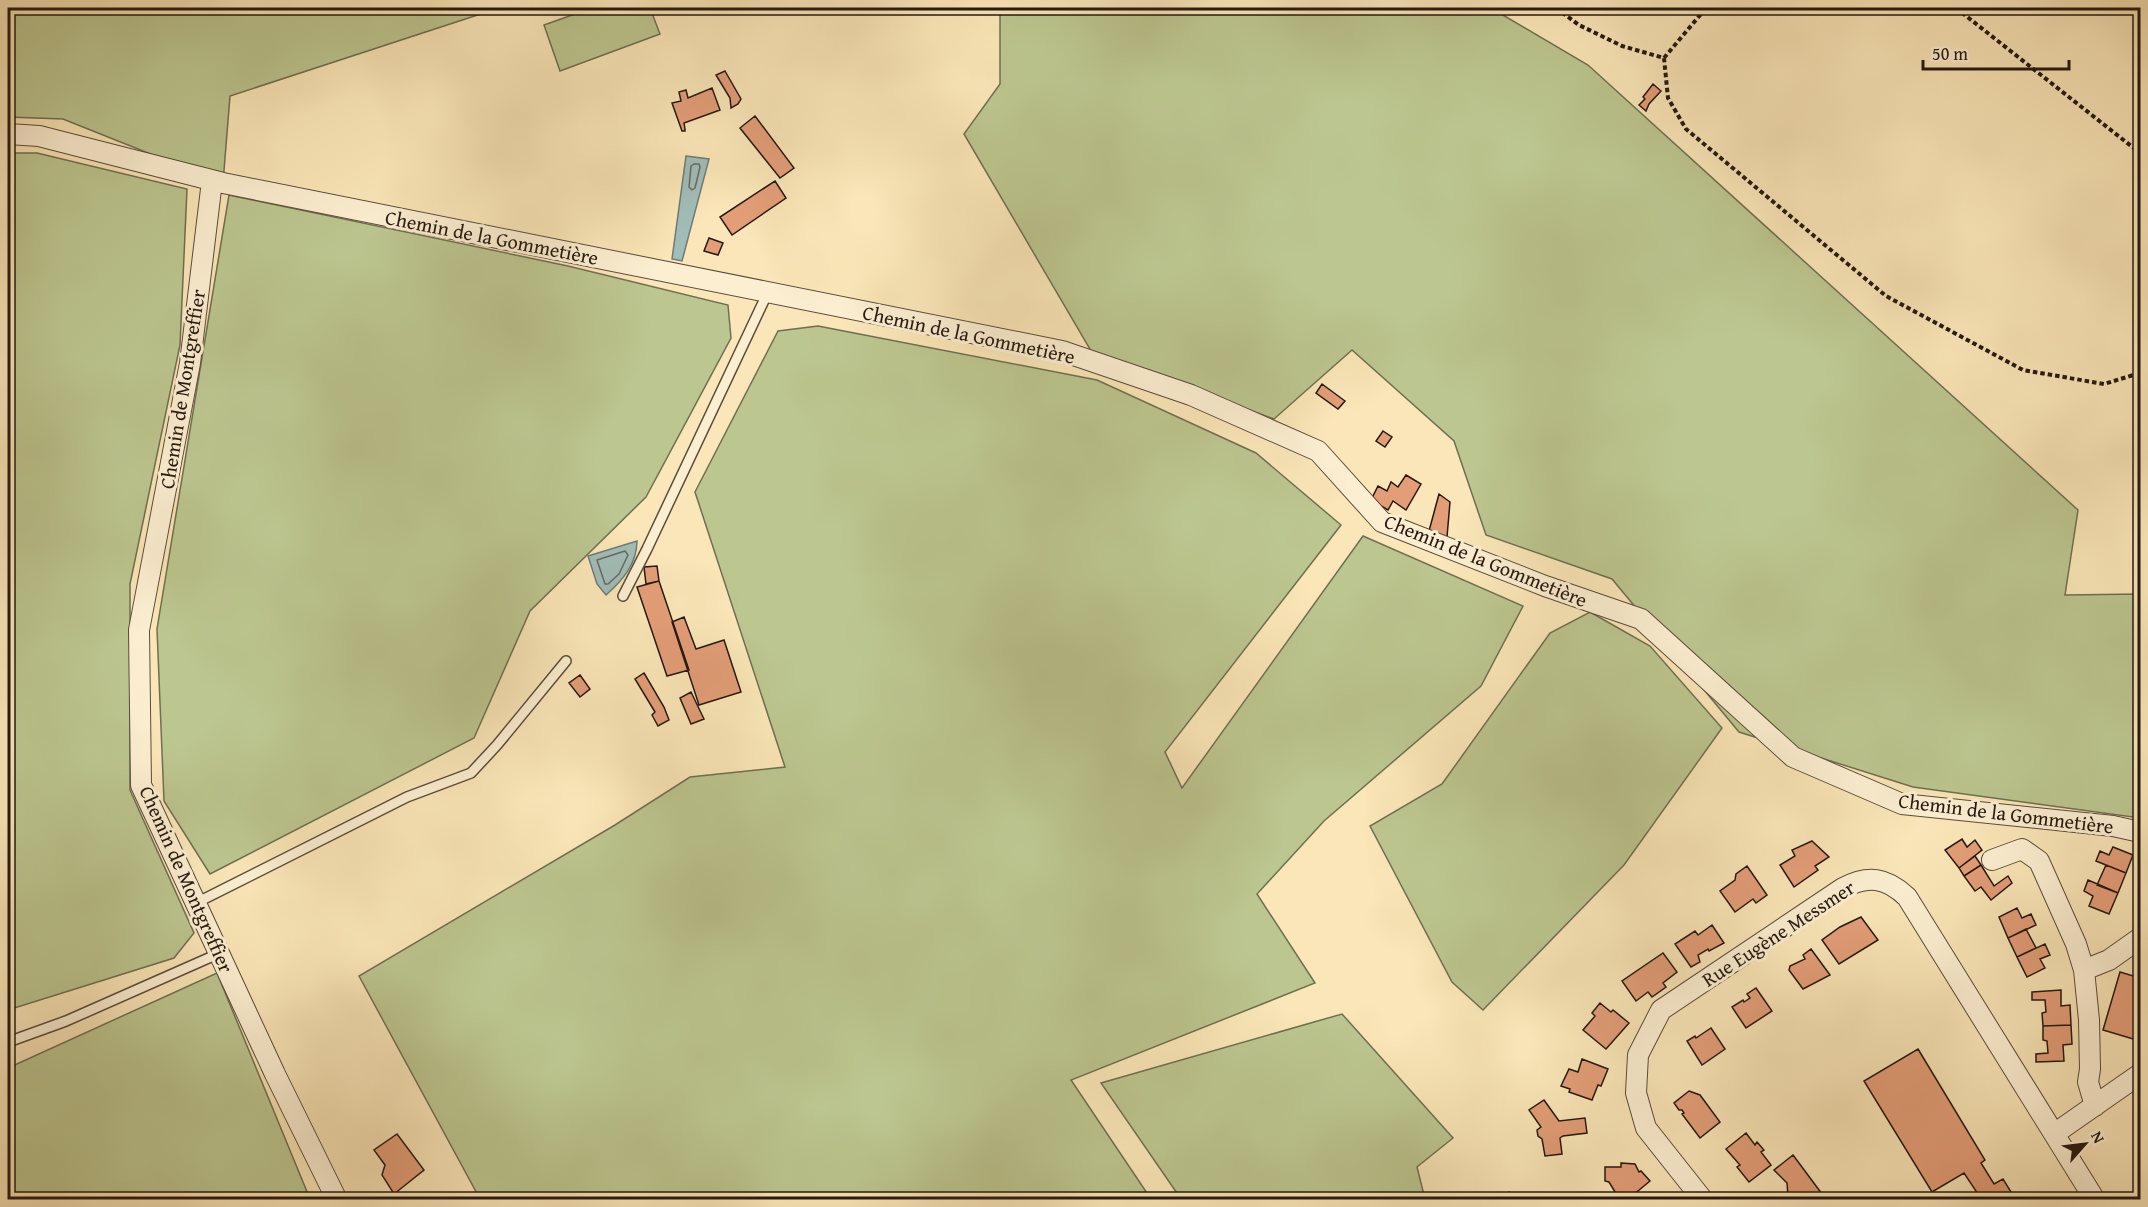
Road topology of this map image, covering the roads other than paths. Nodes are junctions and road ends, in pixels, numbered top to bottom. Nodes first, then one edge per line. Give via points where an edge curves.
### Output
1 (8, 134) edge
2 (212, 181) junction
3 (768, 292) junction
4 (622, 596) dead end
5 (566, 661) dead end
6 (2140, 832) edge
7 (1992, 860) dead end
8 (196, 903) junction
9 (2140, 938) edge
10 (220, 954) junction
11 (2084, 970) junction
12 (8, 1042) edge
13 (2140, 1074) edge
14 (2095, 1106) junction
15 (2054, 1134) junction
16 (337, 1200) edge
17 (1703, 1200) edge
18 (2095, 1200) edge

1 - 2 street, Chemin de la Gommetière via 39,136
2 - 3 street, Chemin de la Gommetière
2 - 8 street, Chemin de Montgreffier via 190,363 140,630 141,785
3 - 4 lane
3 - 6 street, Chemin de la Gommetière via 1062,351 1191,395 1318,451 1383,522 1641,619 1793,757 1902,804
5 - 8 lane via 471,773 407,797
7 - 11 street via 2022,849 2039,861
8 - 10 street, Chemin de Montgreffier
9 - 11 street via 2109,960
10 - 12 lane
10 - 16 street, Chemin de Montgreffier
11 - 14 street via 2090,1020 2088,1082
13 - 14 street
14 - 15 street
15 - 17 street, Rue Eugène Messmer via 1907,897 1889,883 1856,881 1661,1010 1638,1055 1636,1093 1646,1128
15 - 18 street, Rue Eugène Messmer

